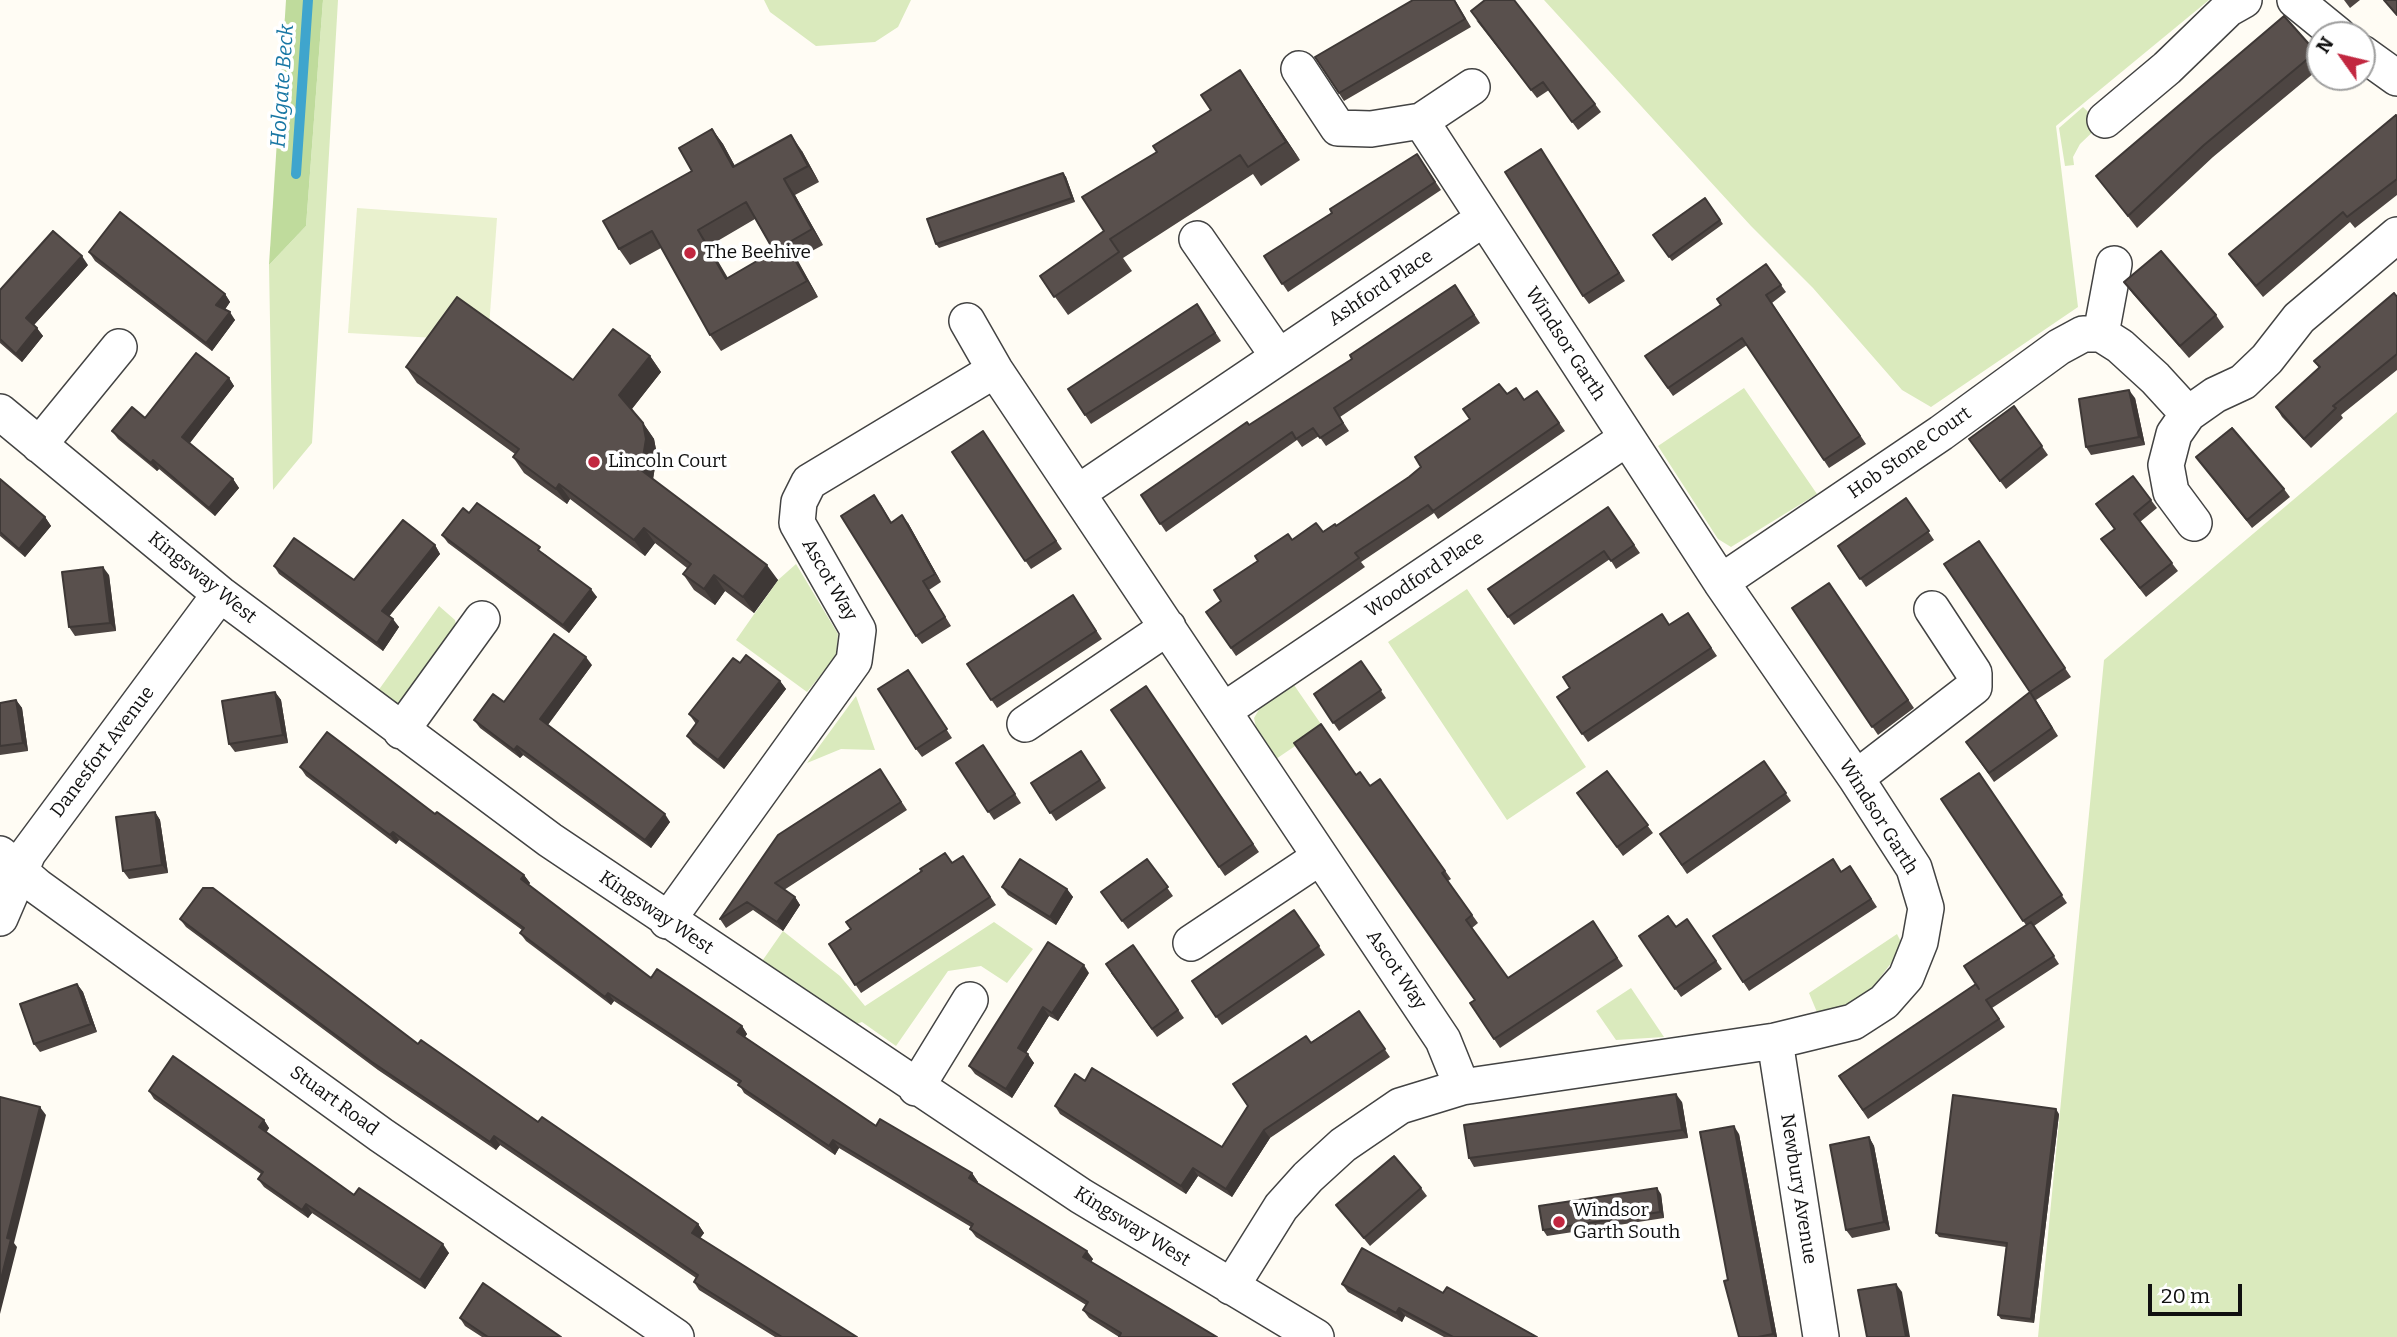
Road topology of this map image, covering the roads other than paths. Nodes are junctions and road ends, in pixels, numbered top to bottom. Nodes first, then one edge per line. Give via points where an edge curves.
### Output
1 (2244, 0) edge
2 (2295, 0) edge
3 (2321, 21) edge
4 (2376, 63) edge
5 (1299, 69) dead end
6 (2397, 78) edge
7 (1472, 87) dead end
8 (2105, 120) dead end
9 (1421, 121) junction
10 (1483, 219) junction
11 (2397, 235) edge
12 (1197, 239) dead end
13 (2113, 264) dead end
14 (967, 321) dead end
15 (2101, 334) junction
16 (119, 347) dead end
17 (1278, 356) junction
18 (995, 370) junction
19 (0, 412) edge
20 (2188, 414) junction
21 (1627, 438) junction
22 (39, 445) junction
23 (1079, 492) junction
24 (2194, 523) dead end
25 (1721, 582) junction
26 (220, 593) junction
27 (1932, 609) dead end
28 (482, 619) dead end
29 (1168, 627) junction
30 (1223, 711) junction
31 (1025, 724) dead end
32 (401, 731) junction
33 (1856, 778) junction
34 (1320, 858) junction
35 (10, 862) edge
36 (0, 918) edge
37 (667, 921) junction
38 (1191, 943) dead end
39 (970, 1000) dead end
40 (1776, 1041) junction
41 (1462, 1087) junction
42 (916, 1088) junction
43 (1231, 1287) junction
44 (677, 1337) edge
45 (1316, 1337) edge
46 (1821, 1337) edge

1 - 8 street via 2228,9
2 - 3 street
4 - 6 street
5 - 9 street via 1338,128 1371,129
7 - 9 street
9 - 10 street, Windsor Garth
10 - 17 street, Ashford Place
10 - 21 street, Windsor Garth
11 - 20 street via 2299,318 2243,382
12 - 17 street
13 - 15 street
14 - 18 street, Ascot Way
15 - 20 street via 2155,378
15 - 25 street, Hob Stone Court via 2083,334 2059,347
16 - 22 street
17 - 23 street, Ashford Place
18 - 23 street, Ascot Way
18 - 37 street, Ascot Way via 808,482 799,502 797,523 858,630 854,661
19 - 22 street, Kingsway West
20 - 24 street via 2174,434 2166,465 2171,492
21 - 25 street, Windsor Garth
21 - 30 street, Woodford Place
22 - 26 street, Kingsway West
23 - 29 street, Ascot Way
25 - 33 street, Windsor Garth
26 - 32 street, Kingsway West
26 - 35 street, Danesfort Avenue via 28,853
27 - 33 street via 1974,673 1974,687
28 - 32 street
29 - 30 street, Ascot Way
29 - 31 street
30 - 34 street, Ascot Way
32 - 37 street, Kingsway West
33 - 40 street, Windsor Garth via 1914,868 1926,908 1920,942 1906,977 1884,1002 1853,1022
34 - 38 street
34 - 41 street, Ascot Way via 1443,1040
35 - 36 street, Danesfort Avenue
35 - 44 street, Stuart Road via 38,887 381,1135
37 - 42 street, Kingsway West
39 - 42 street
40 - 41 street, Windsor Garth
40 - 46 street, Newbury Avenue
41 - 43 street, Windsor Garth via 1401,1107 1343,1144 1282,1207
42 - 43 street, Kingsway West
43 - 45 street, Kingsway West

